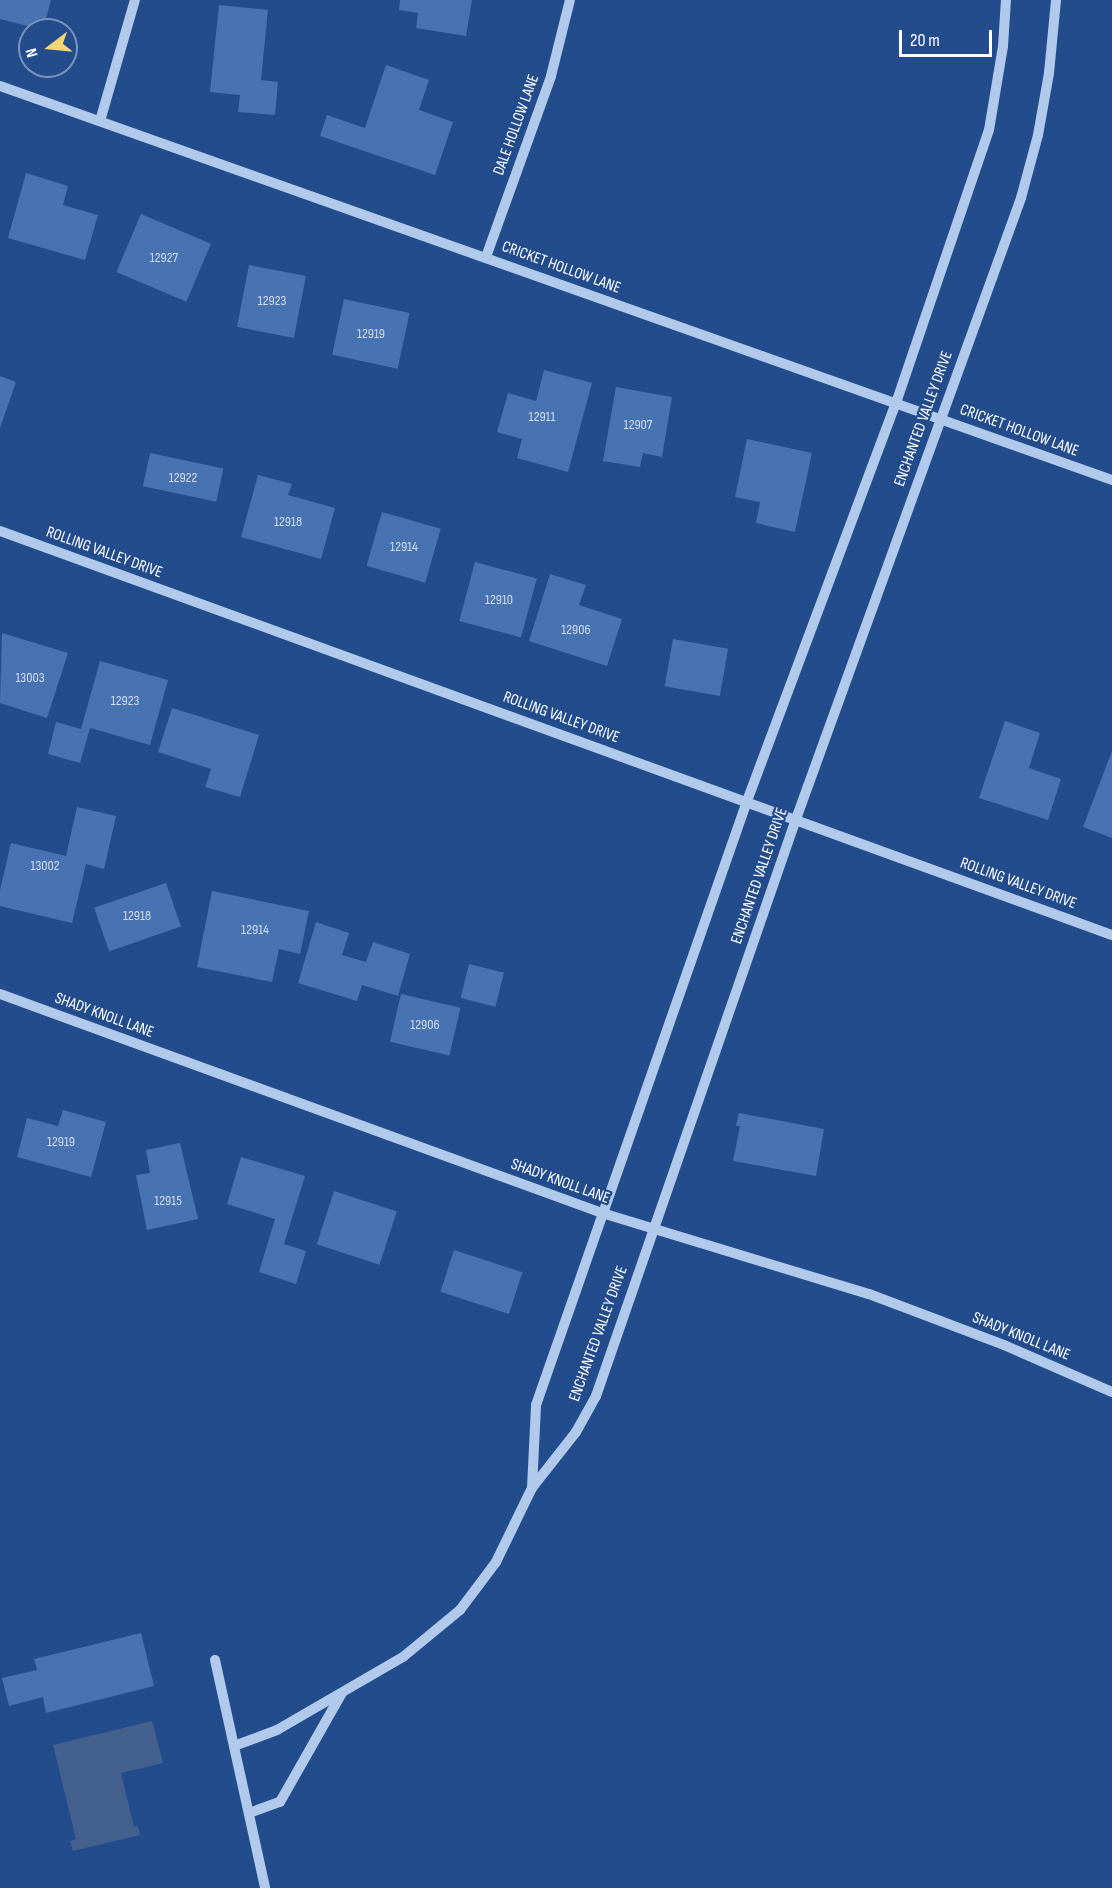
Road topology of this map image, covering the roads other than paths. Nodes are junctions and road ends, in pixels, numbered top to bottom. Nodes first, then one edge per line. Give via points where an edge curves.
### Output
1 (135, 0) edge
2 (570, 0) edge
3 (1006, 0) edge
4 (1056, 0) edge
5 (0, 86) edge
6 (100, 121) junction
7 (486, 257) junction
8 (896, 403) junction
9 (940, 418) junction
10 (1112, 480) edge
11 (0, 531) edge
12 (747, 801) junction
13 (796, 819) junction
14 (1112, 935) edge
15 (0, 994) edge
16 (602, 1213) junction
17 (653, 1228) junction
18 (1112, 1392) edge
19 (532, 1488) junction
20 (215, 1660) dead end
21 (342, 1692) junction
22 (234, 1746) junction
23 (249, 1813) junction
24 (265, 1888) edge

1 - 6 street
2 - 7 street, DALE HOLLOW LANE via 551,76
3 - 8 street, ENCHANTED VALLEY DRIVE via 989,130
4 - 9 street, ENCHANTED VALLEY DRIVE via 1049,73 1021,198
5 - 6 street, CRICKET HOLLOW LANE
6 - 7 street, CRICKET HOLLOW LANE
7 - 8 street, CRICKET HOLLOW LANE
8 - 9 street, CRICKET HOLLOW LANE
8 - 12 street, ENCHANTED VALLEY DRIVE
9 - 10 street, CRICKET HOLLOW LANE
9 - 13 street, ENCHANTED VALLEY DRIVE
11 - 12 street, ROLLING VALLEY DRIVE
12 - 13 street, ROLLING VALLEY DRIVE
12 - 16 street, ENCHANTED VALLEY DRIVE
13 - 14 street, ROLLING VALLEY DRIVE
13 - 17 street, ENCHANTED VALLEY DRIVE
15 - 16 street, SHADY KNOLL LANE
16 - 17 street, SHADY KNOLL LANE
16 - 19 street, ENCHANTED VALLEY DRIVE via 536,1405
17 - 18 street, SHADY KNOLL LANE via 869,1294 1004,1345
17 - 19 street, ENCHANTED VALLEY DRIVE via 596,1396 576,1432
19 - 21 street via 496,1562 460,1610 403,1657
20 - 22 street
21 - 22 street via 277,1730
21 - 23 street via 280,1802
22 - 23 street
23 - 24 street

